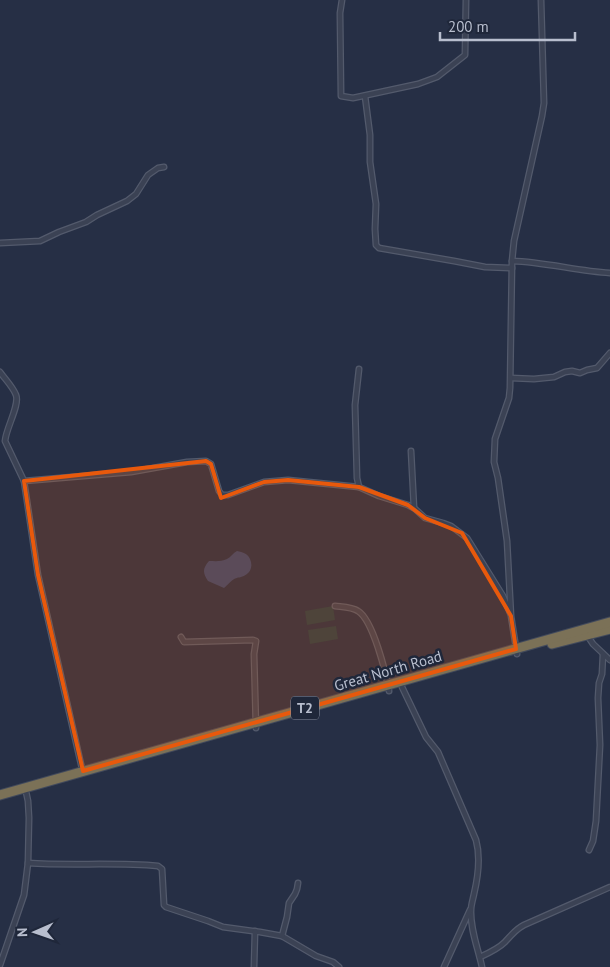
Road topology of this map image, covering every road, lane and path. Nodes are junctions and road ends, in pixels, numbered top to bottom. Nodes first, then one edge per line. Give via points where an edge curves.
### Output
1 (342, 0) edge
2 (466, 0) edge
3 (541, 0) edge
4 (365, 96) junction
5 (164, 167) dead end
6 (0, 243) edge
7 (512, 261) junction
8 (512, 268) junction
9 (610, 273) edge
10 (610, 353) edge
11 (359, 369) dead end
12 (0, 372) edge
13 (511, 378) junction
14 (3, 441) edge
15 (411, 451) dead end
16 (24, 481) junction
17 (360, 487) junction
18 (414, 508) junction
19 (335, 606) dead end
20 (511, 616) junction
21 (610, 622) edge
22 (610, 629) edge
23 (586, 632) junction
24 (181, 637) dead end
25 (516, 652) junction
26 (603, 654) junction
27 (610, 660) edge
28 (402, 684) junction
29 (388, 688) junction
30 (256, 725) junction
31 (83, 773) junction
32 (25, 789) junction
33 (0, 794) edge
34 (0, 799) edge
35 (589, 850) dead end
36 (28, 863) junction
37 (298, 883) dead end
38 (610, 887) edge
39 (471, 909) junction
40 (255, 931) junction
41 (282, 936) junction
42 (480, 957) junction
43 (0, 965) edge
44 (254, 967) edge
45 (339, 967) edge
46 (444, 967) edge
47 (482, 967) edge

1 - 4 street via 341,96
2 - 4 street via 465,55 437,77
3 - 7 street via 544,103
4 - 8 street via 376,204 376,246 485,267
5 - 6 street via 148,175 136,194 127,201 86,222 40,241
7 - 8 street
7 - 9 street
8 - 13 street
10 - 13 street via 597,368 582,373 565,372 534,379
11 - 17 street via 356,405 357,478
12 - 14 street via 17,398
13 - 20 street via 494,448 508,541
14 - 16 street
15 - 18 street
16 - 17 street via 131,472 206,461 211,464 222,495 264,482 288,480
16 - 31 street via 38,575
17 - 18 street
18 - 20 street via 425,518 458,530 467,538 503,596
19 - 29 street via 352,608 362,614 377,640
20 - 25 street
21 - 23 highway, Great North Road / T2
22 - 23 highway, Great North Road / T2
23 - 25 highway, Great North Road / T2
23 - 26 street
24 - 30 street via 184,642 256,642
25 - 28 highway, Great North Road / T2
26 - 27 street
26 - 35 street via 598,698 600,745 596,821
28 - 29 highway, Great North Road / T2
28 - 39 street via 426,736 438,752 476,840 478,873
29 - 30 highway, Great North Road / T2
30 - 31 highway, Great North Road / T2
31 - 32 highway, Great North Road / T2
32 - 33 highway, Great North Road / T2
32 - 34 highway, Great North Road / T2
32 - 36 street via 30,818
36 - 40 street via 158,866 162,869 166,907 223,927
36 - 43 street via 24,895
37 - 41 street via 289,903
38 - 42 street via 518,928 495,950
39 - 42 street
39 - 46 street
40 - 41 street
40 - 44 street
41 - 45 street
42 - 47 street

